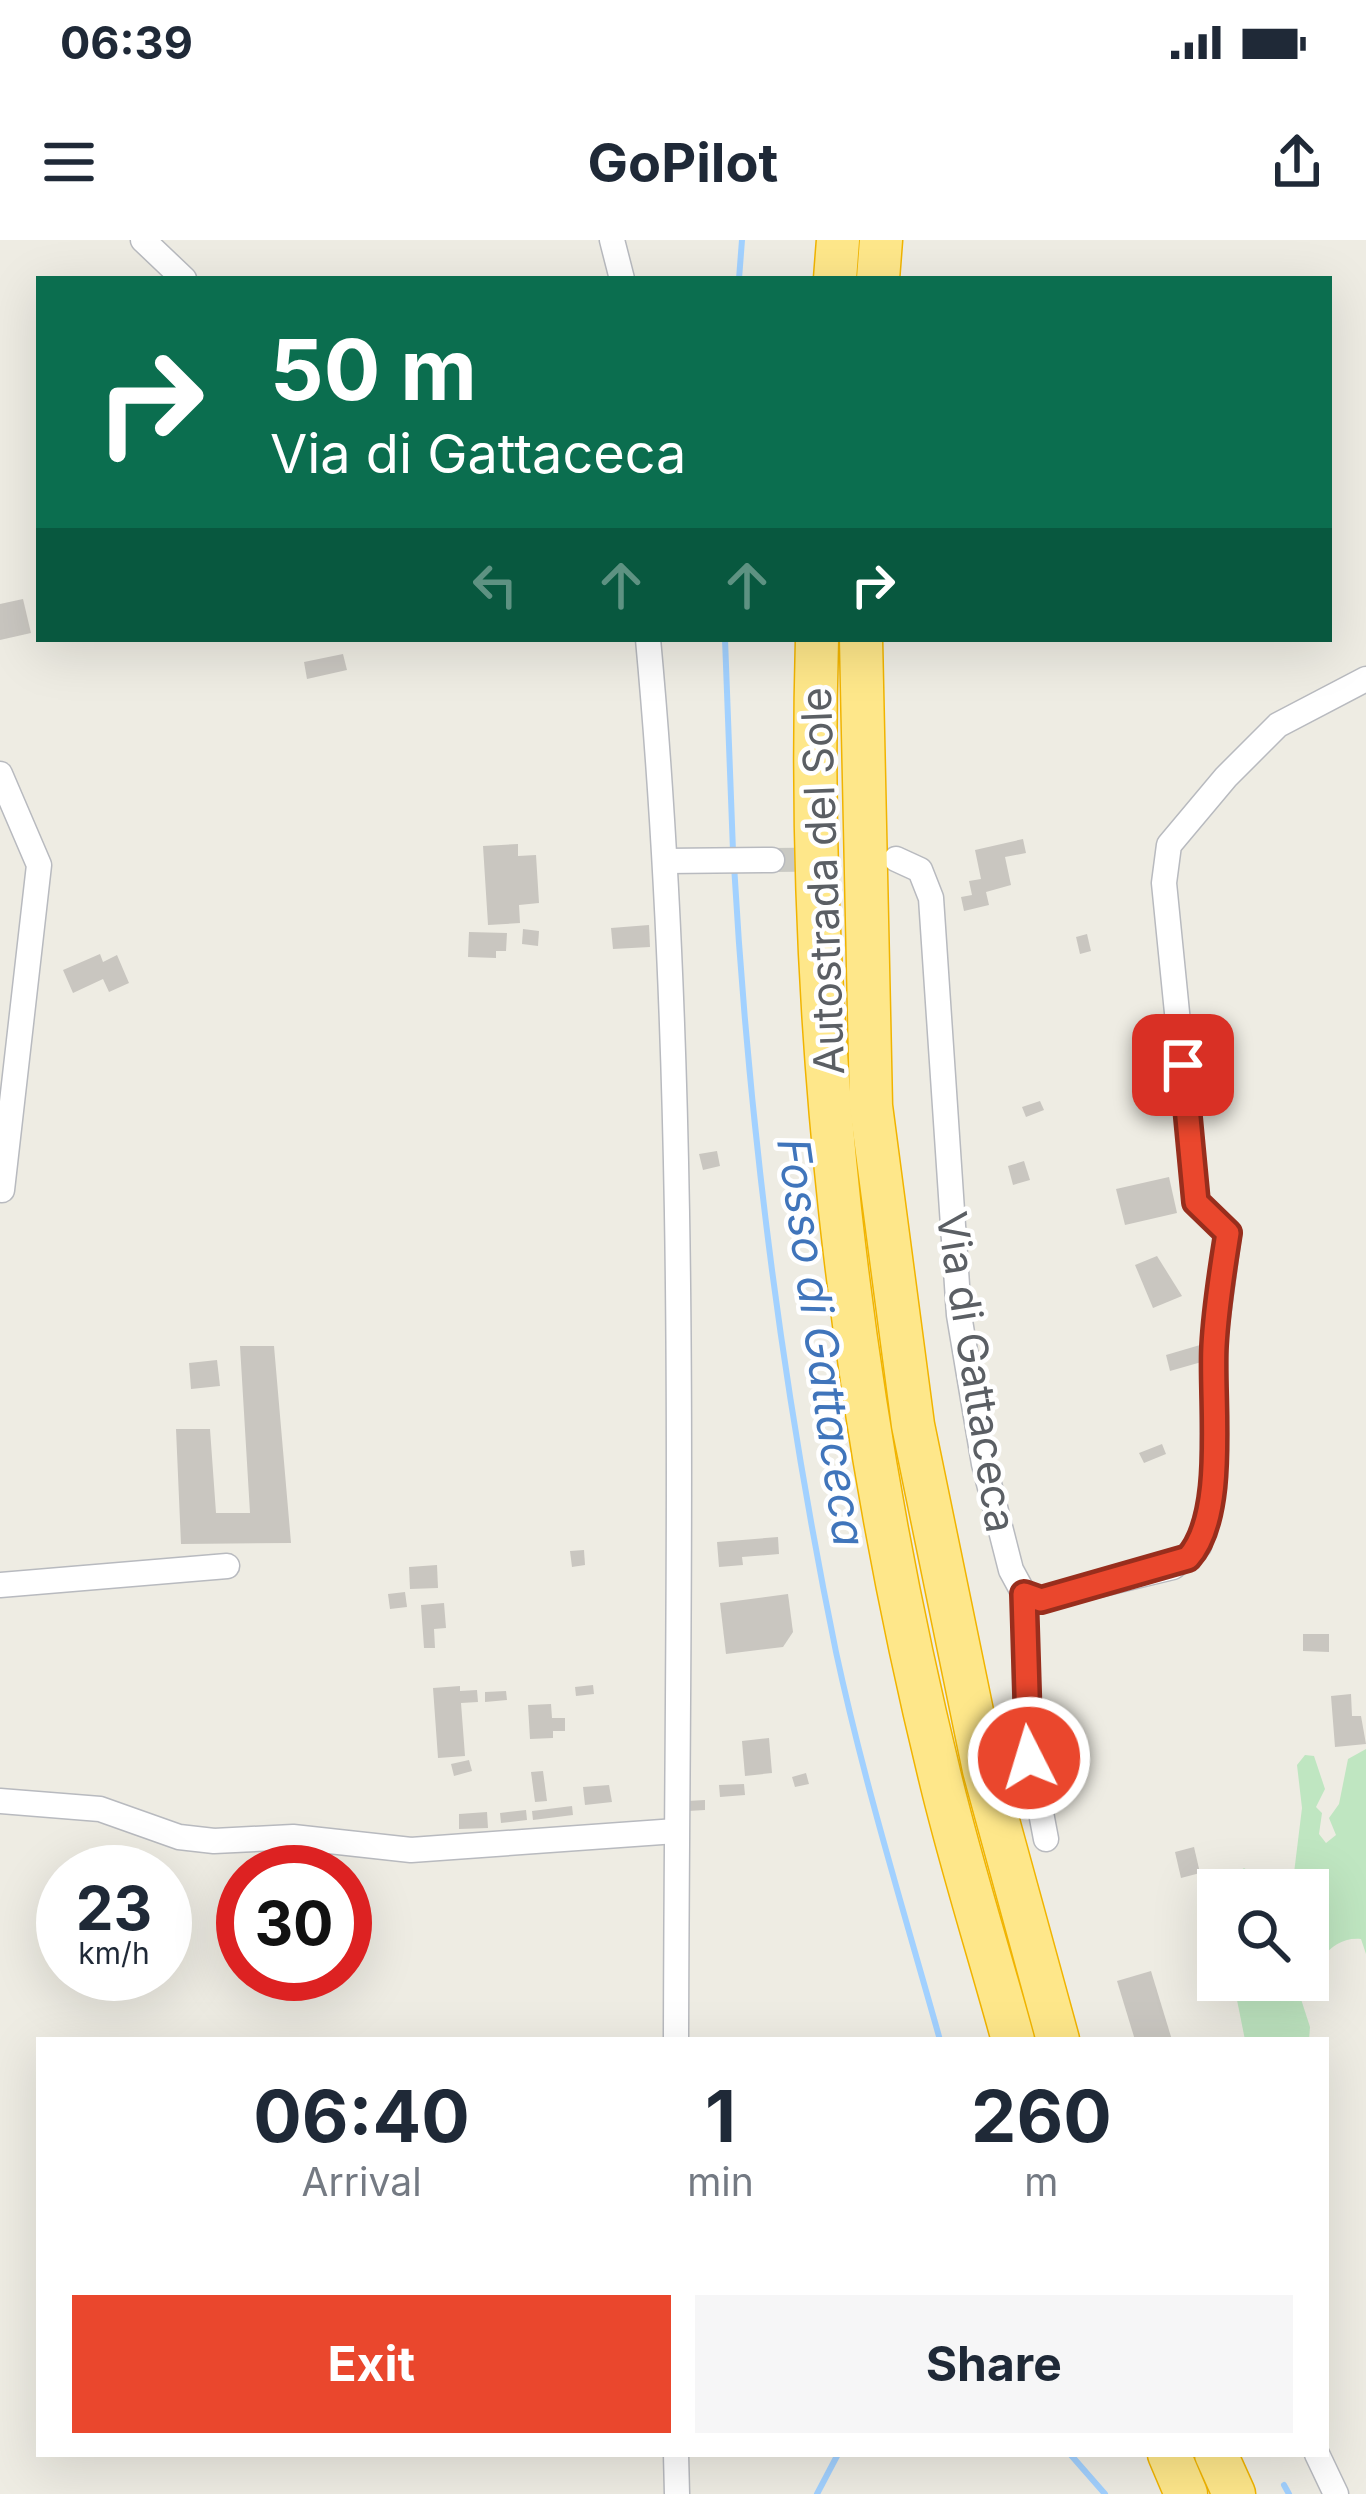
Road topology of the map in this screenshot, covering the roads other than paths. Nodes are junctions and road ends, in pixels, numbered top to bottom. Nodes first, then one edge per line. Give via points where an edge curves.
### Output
1 (143, 240) edge
2 (612, 240) edge
3 (838, 240) edge
4 (881, 240) edge
5 (181, 276) edge
6 (621, 276) edge
7 (835, 276) edge
8 (878, 276) edge
9 (648, 642) edge
10 (817, 642) edge
11 (861, 642) edge
12 (1366, 679) edge
13 (0, 774) edge
14 (896, 859) dead end
15 (772, 860) tunnel mouth
16 (665, 861) junction
17 (2, 1190) edge
18 (227, 1566) dead end
19 (0, 1586) edge
20 (1024, 1594) junction
21 (0, 1802) edge
22 (676, 1831) junction
23 (1046, 1839) dead end
24 (676, 2037) edge
25 (1012, 2037) edge
26 (1057, 2037) edge
27 (676, 2457) edge
28 (1170, 2457) edge
29 (1217, 2457) edge
30 (1318, 2457) edge
31 (677, 2494) edge
32 (1186, 2494) edge
33 (1234, 2494) edge
34 (1336, 2494) edge

1 - 5 street
2 - 6 street
3 - 7 highway
4 - 8 highway
9 - 16 street
10 - 25 highway, Autostrada del Sole via 813,784 828,1105 869,1425 940,1775
11 - 26 highway, Autostrada del Sole via 871,1106 913,1425 983,1770
12 - 20 street via 1278,725 1169,845 1164,883 1196,1202 1228,1233 1214,1352 1213,1490 1199,1546 1173,1567 1041,1600
13 - 17 street via 39,865
14 - 20 street, Via di Gattaceca via 920,870 931,898 958,1315 984,1464
15 - 16 street
16 - 22 street
18 - 19 street
20 - 23 street, Via di Gattaceca via 1026,1734
21 - 22 street via 100,1809 179,1837 293,1837 411,1850
22 - 24 street
27 - 31 street
28 - 32 highway
29 - 33 highway
30 - 34 street

